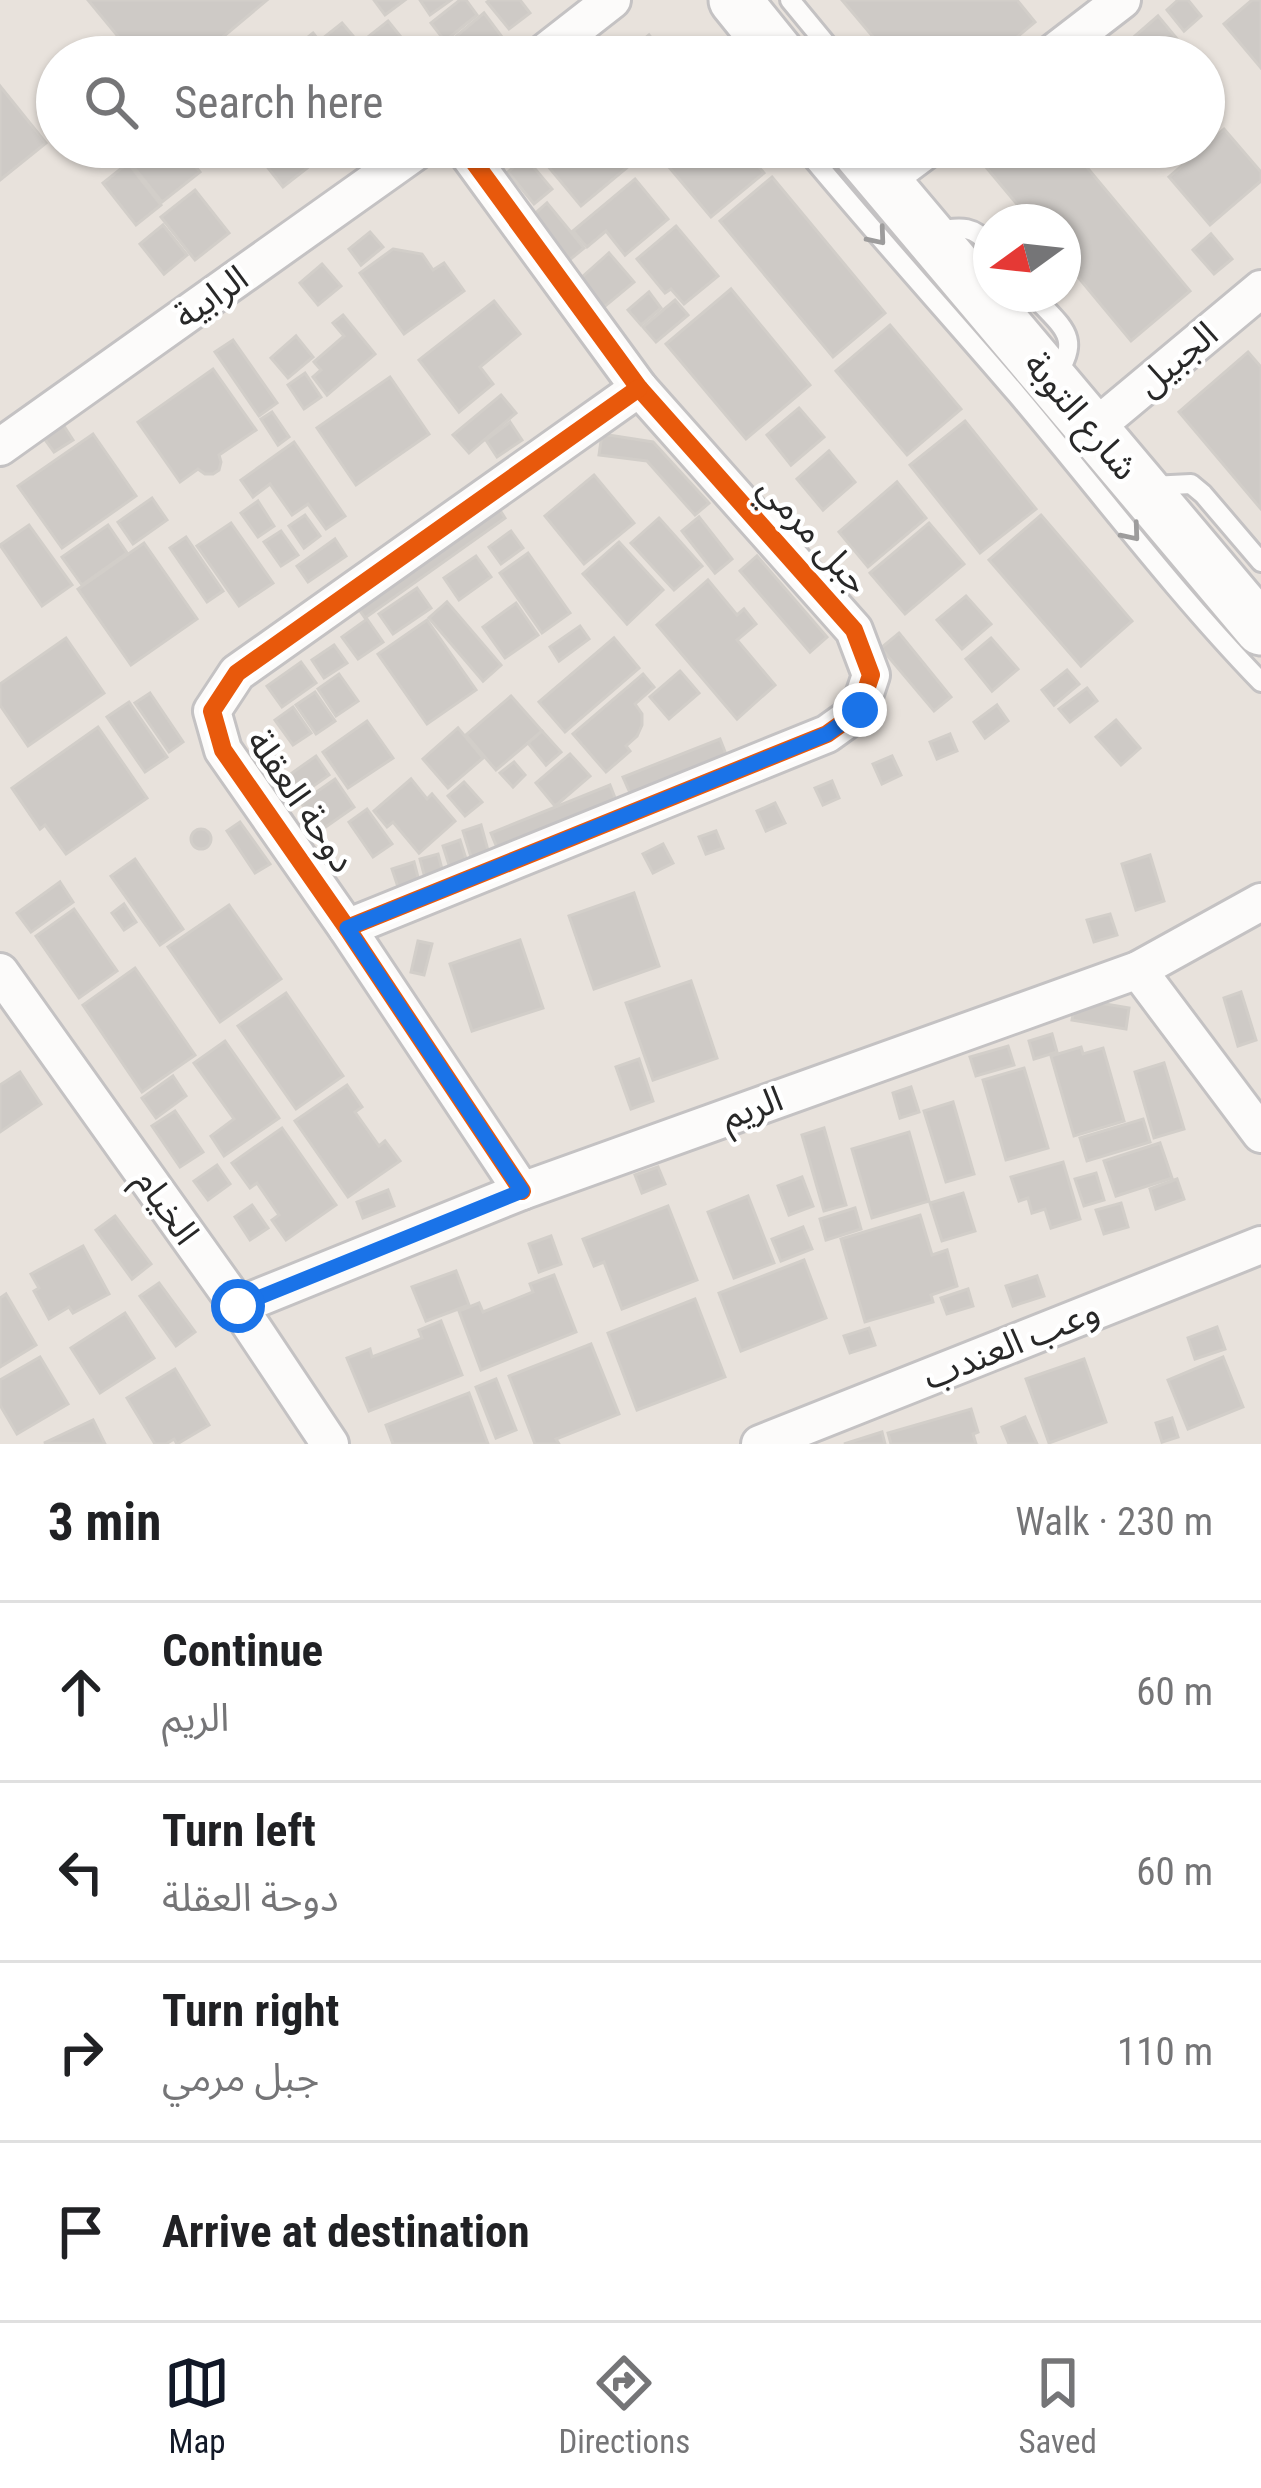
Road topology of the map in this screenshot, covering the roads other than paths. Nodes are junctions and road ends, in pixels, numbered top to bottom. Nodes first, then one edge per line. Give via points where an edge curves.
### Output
1 (612, 0) edge
2 (1122, 0) edge
3 (753, 18) edge
4 (566, 36) edge
5 (792, 36) edge
6 (1075, 36) edge
7 (392, 168) edge
8 (478, 168) edge
9 (820, 168) edge
10 (872, 168) edge
11 (926, 232) junction
12 (973, 232) edge
13 (1261, 289) edge
14 (1048, 312) edge
15 (1051, 381) junction
16 (639, 388) junction
17 (1092, 430) junction
18 (0, 447) edge
19 (1141, 487) junction
20 (1261, 562) edge
21 (1261, 629) edge
22 (1261, 682) edge
23 (1261, 902) edge
24 (347, 928) junction
25 (1138, 970) junction
26 (0, 973) edge
27 (1261, 1134) edge
28 (522, 1191) junction
29 (1261, 1245) edge
30 (238, 1306) junction
31 (329, 1444) edge
32 (760, 1444) edge

1 - 4 street
2 - 6 street
3 - 5 lane
7 - 18 street, الرابية
8 - 16 street, جبل مرمي
9 -> 22 lane
10 - 11 street, شارع التوبة
11 - 12 lane
11 - 15 street, شارع التوبة
13 - 17 street, الجبيل
14 - 15 lane via 1070,345
15 - 17 street, شارع التوبة
16 - 24 street, دوحة العقلة via 237,673 212,711 223,750
16 - 24 street, جبل مرمي via 854,630 871,675 860,710 827,734
17 - 19 street, شارع التوبة
19 - 20 lane via 1191,484
19 - 21 street, شارع التوبة
23 - 25 street, الريم
24 - 28 street, دوحة العقلة
25 - 27 street
25 - 28 street, الريم
26 - 30 street, الخيام
28 - 30 street, الريم
29 - 32 street, وعب العندب
30 - 31 street, الخيام

